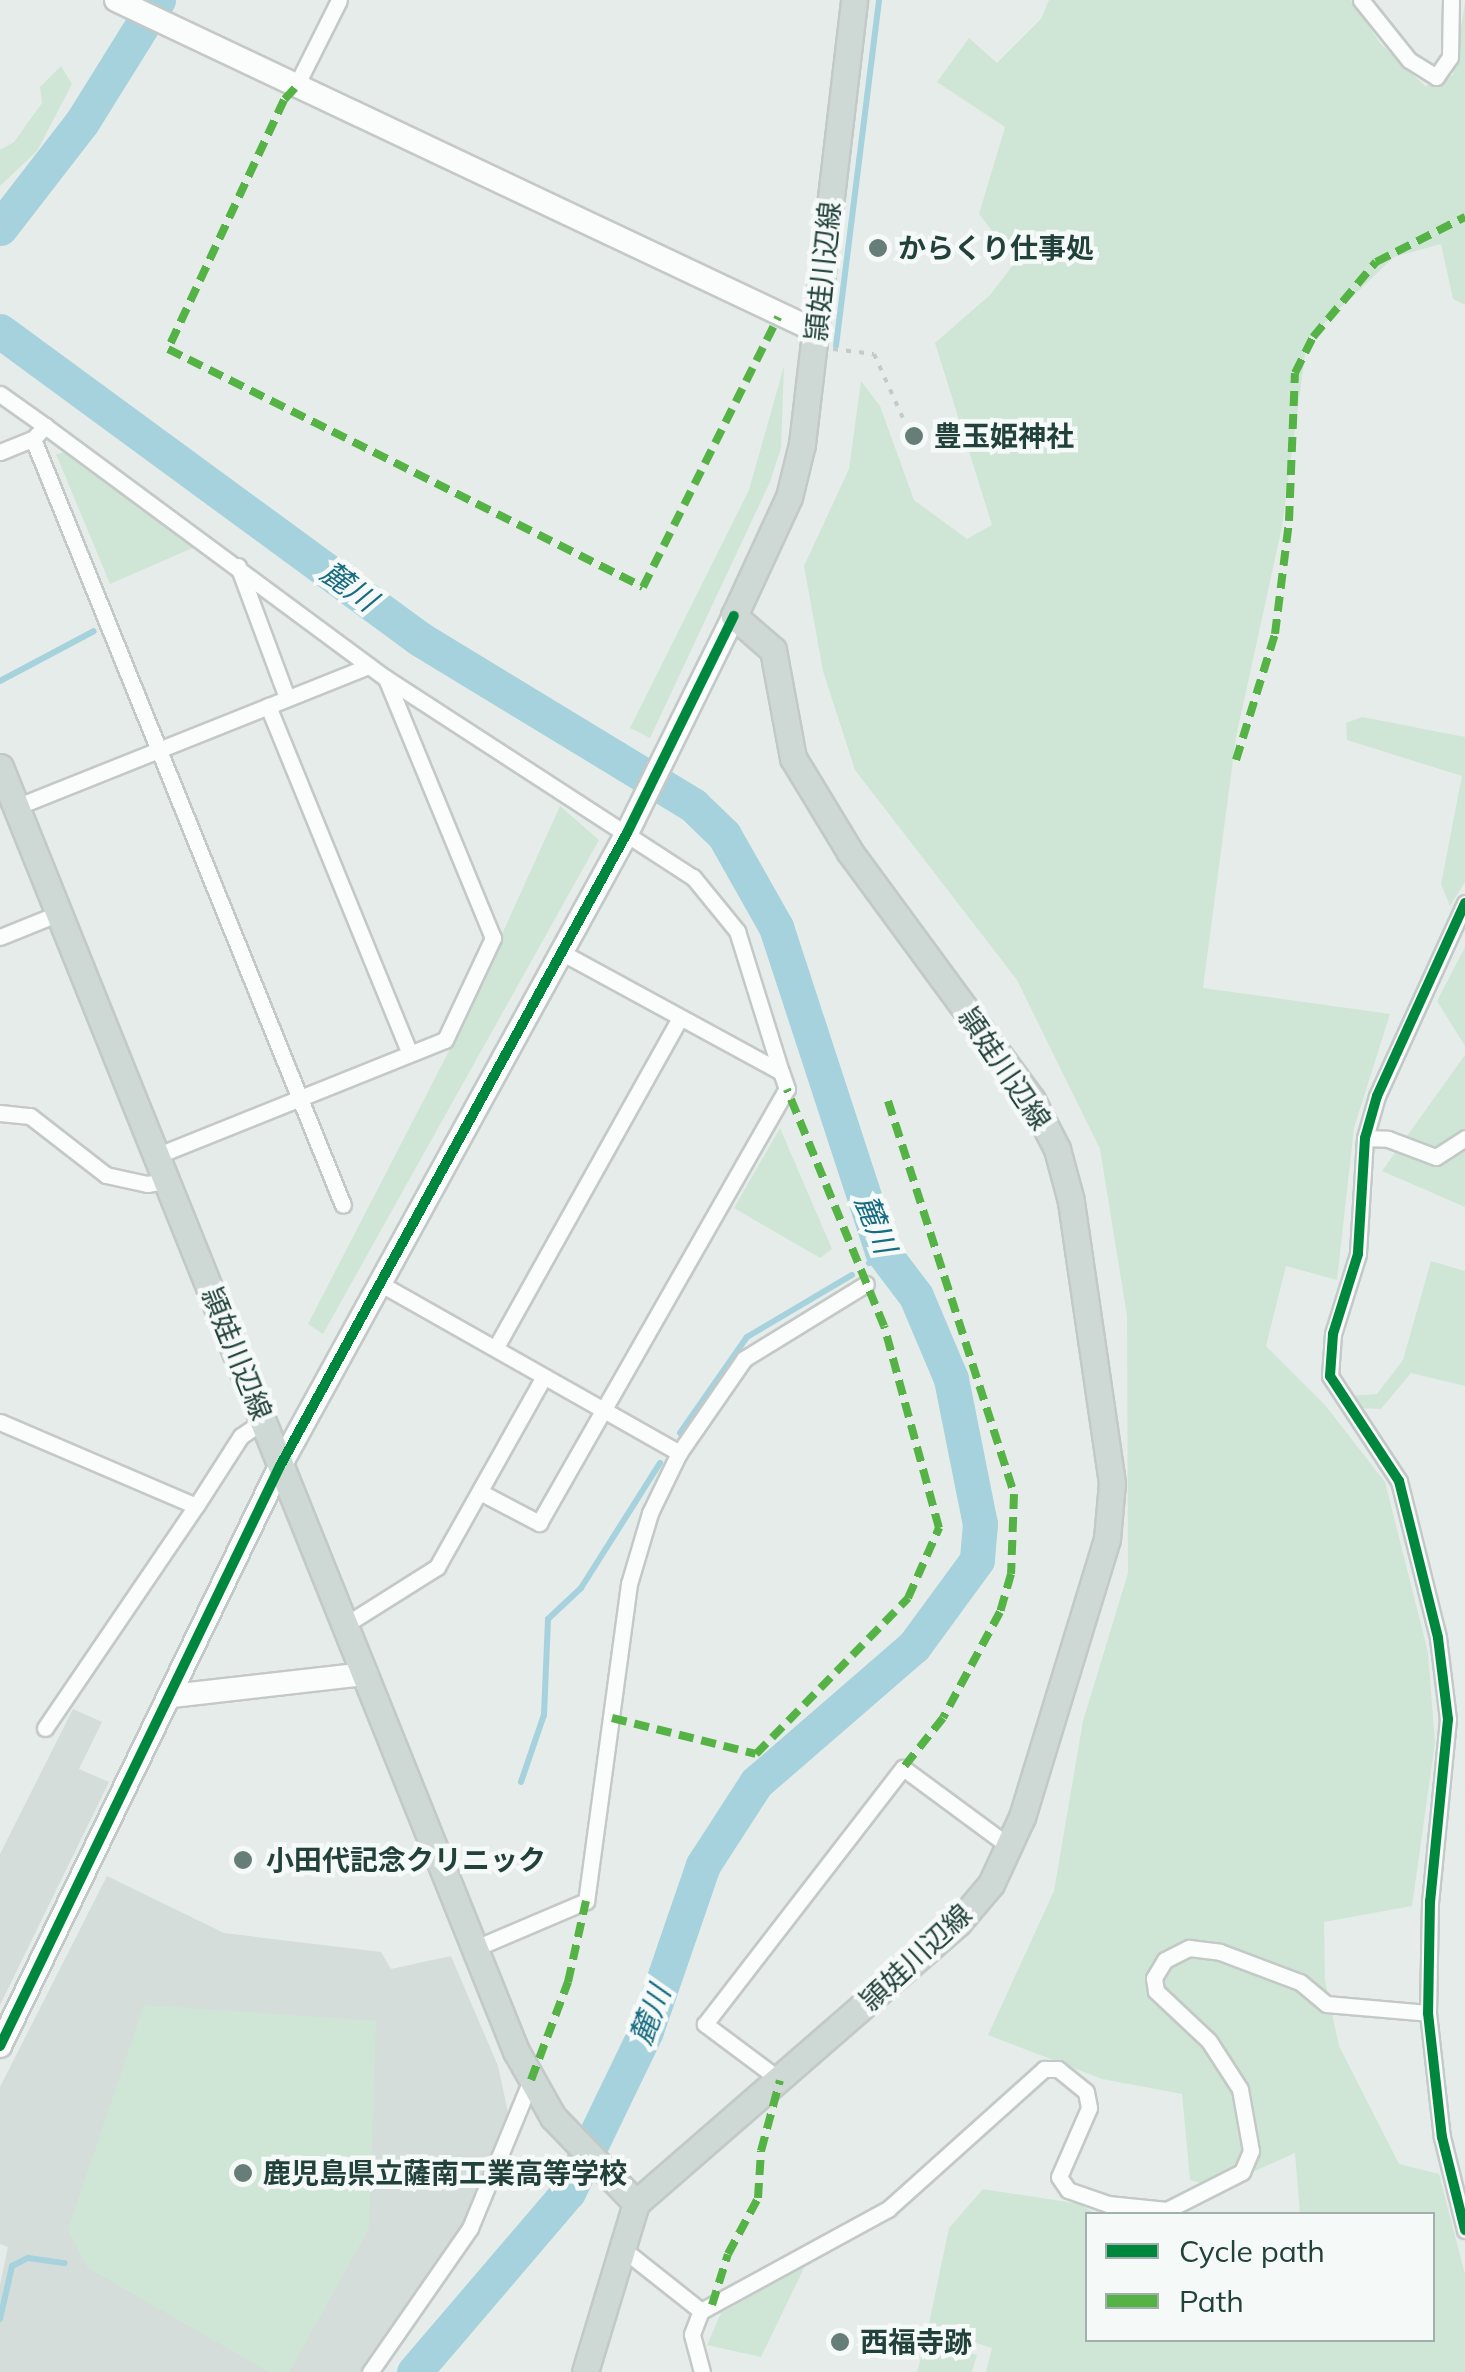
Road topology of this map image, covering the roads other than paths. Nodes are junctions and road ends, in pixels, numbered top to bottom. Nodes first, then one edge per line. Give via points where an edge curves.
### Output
1 (339, 0) edge
2 (854, 0) edge
3 (1361, 0) edge
4 (1451, 0) edge
5 (118, 1) edge
6 (295, 88) junction
7 (822, 340) junction
8 (0, 394) edge
9 (39, 432) junction
10 (0, 452) edge
11 (238, 566) junction
12 (734, 616) junction
13 (369, 666) junction
14 (386, 678) junction
15 (288, 698) junction
16 (268, 706) junction
17 (157, 748) junction
18 (0, 767) edge
19 (16, 807) junction
20 (630, 828) junction
21 (1465, 903) edge
22 (57, 914) junction
23 (0, 936) edge
24 (561, 952) junction
25 (680, 1018) junction
26 (410, 1052) junction
27 (781, 1072) junction
28 (298, 1098) junction
29 (0, 1112) edge
30 (1365, 1138) junction
31 (1465, 1138) edge
32 (161, 1169) junction
33 (342, 1205) dead end
34 (379, 1283) junction
35 (866, 1284) dead end
36 (496, 1346) junction
37 (544, 1378) junction
38 (605, 1408) junction
39 (265, 1420) junction
40 (0, 1422) edge
41 (679, 1453) junction
42 (280, 1466) junction
43 (480, 1492) junction
44 (196, 1506) junction
45 (346, 1625) junction
46 (366, 1674) junction
47 (172, 1696) junction
48 (45, 1728) dead end
49 (1010, 1847) junction
50 (476, 1948) junction
51 (1428, 2013) junction
52 (0, 2046) edge
53 (530, 2080) junction
54 (780, 2080) junction
55 (636, 2203) junction
56 (1465, 2230) edge
57 (619, 2246) junction
58 (701, 2310) junction
59 (370, 2372) edge
60 (586, 2372) edge
61 (702, 2372) edge

1 - 6 street
2 - 7 main road, 頴娃川辺線
3 - 4 street via 1408,60 1436,77 1450,57
5 - 6 street
6 - 7 street
7 - 12 main road, 頴娃川辺線 via 796,473
8 - 9 street
9 - 10 street
9 - 11 street
9 - 17 street
11 - 13 street
11 - 15 street
12 - 20 street
12 - 49 main road, 頴娃川辺線 via 773,650 793,758 850,852 1032,1100 1057,1149 1071,1201 1112,1483 1106,1539
13 - 14 street
13 - 15 street
14 - 20 street
14 - 26 street via 493,938 445,1040
15 - 16 street
16 - 17 street
16 - 26 street
17 - 19 street
17 - 28 street
18 - 19 main road, 頴娃川辺線
19 - 22 main road, 頴娃川辺線
20 - 24 street
20 - 27 street via 693,877 738,931
21 - 30 street via 1377,1096
22 - 23 street
22 - 32 main road, 頴娃川辺線
24 - 25 street
24 - 34 street
25 - 27 street
25 - 36 street
26 - 28 street
27 - 38 street via 788,1089
28 - 32 street
28 - 33 street
29 - 32 street via 30,1116 106,1175 147,1184
30 - 31 street via 1436,1157
30 - 51 street via 1358,1254 1333,1334 1330,1376 1399,1480 1438,1638 1448,1720 1430,1902
32 - 39 main road, 頴娃川辺線
34 - 36 street
34 - 42 street
35 - 41 street via 744,1360
36 - 37 street
37 - 38 street
37 - 43 street
38 - 41 street
38 - 43 street via 539,1523
39 - 42 main road, 頴娃川辺線
39 - 44 street via 240,1436
40 - 44 street
41 - 50 street via 650,1512 629,1584 586,1901
42 - 45 main road, 頴娃川辺線
42 - 47 street
43 - 45 street via 437,1567
44 - 48 street
45 - 46 main road, 頴娃川辺線
46 - 47 street
46 - 50 main road, 頴娃川辺線
47 - 52 street
49 - 54 main road, 頴娃川辺線 via 958,1923
49 - 54 street via 902,1768 706,2024
50 - 53 main road, 頴娃川辺線
51 - 56 street via 1442,2137
51 - 58 street via 1326,2004 1300,1982 1189,1948 1165,1960 1154,1978 1156,1991 1209,2041 1240,2090 1251,2151 1242,2172 1167,2210 1108,2204 1068,2190 1059,2176 1088,2108 1086,2092 1058,2069 1044,2069 888,2209
53 - 55 main road, 頴娃川辺線 via 553,2117
53 - 59 street via 470,2228
54 - 55 main road, 頴娃川辺線
55 - 57 main road
57 - 58 street
57 - 60 main road
58 - 61 street via 692,2334

